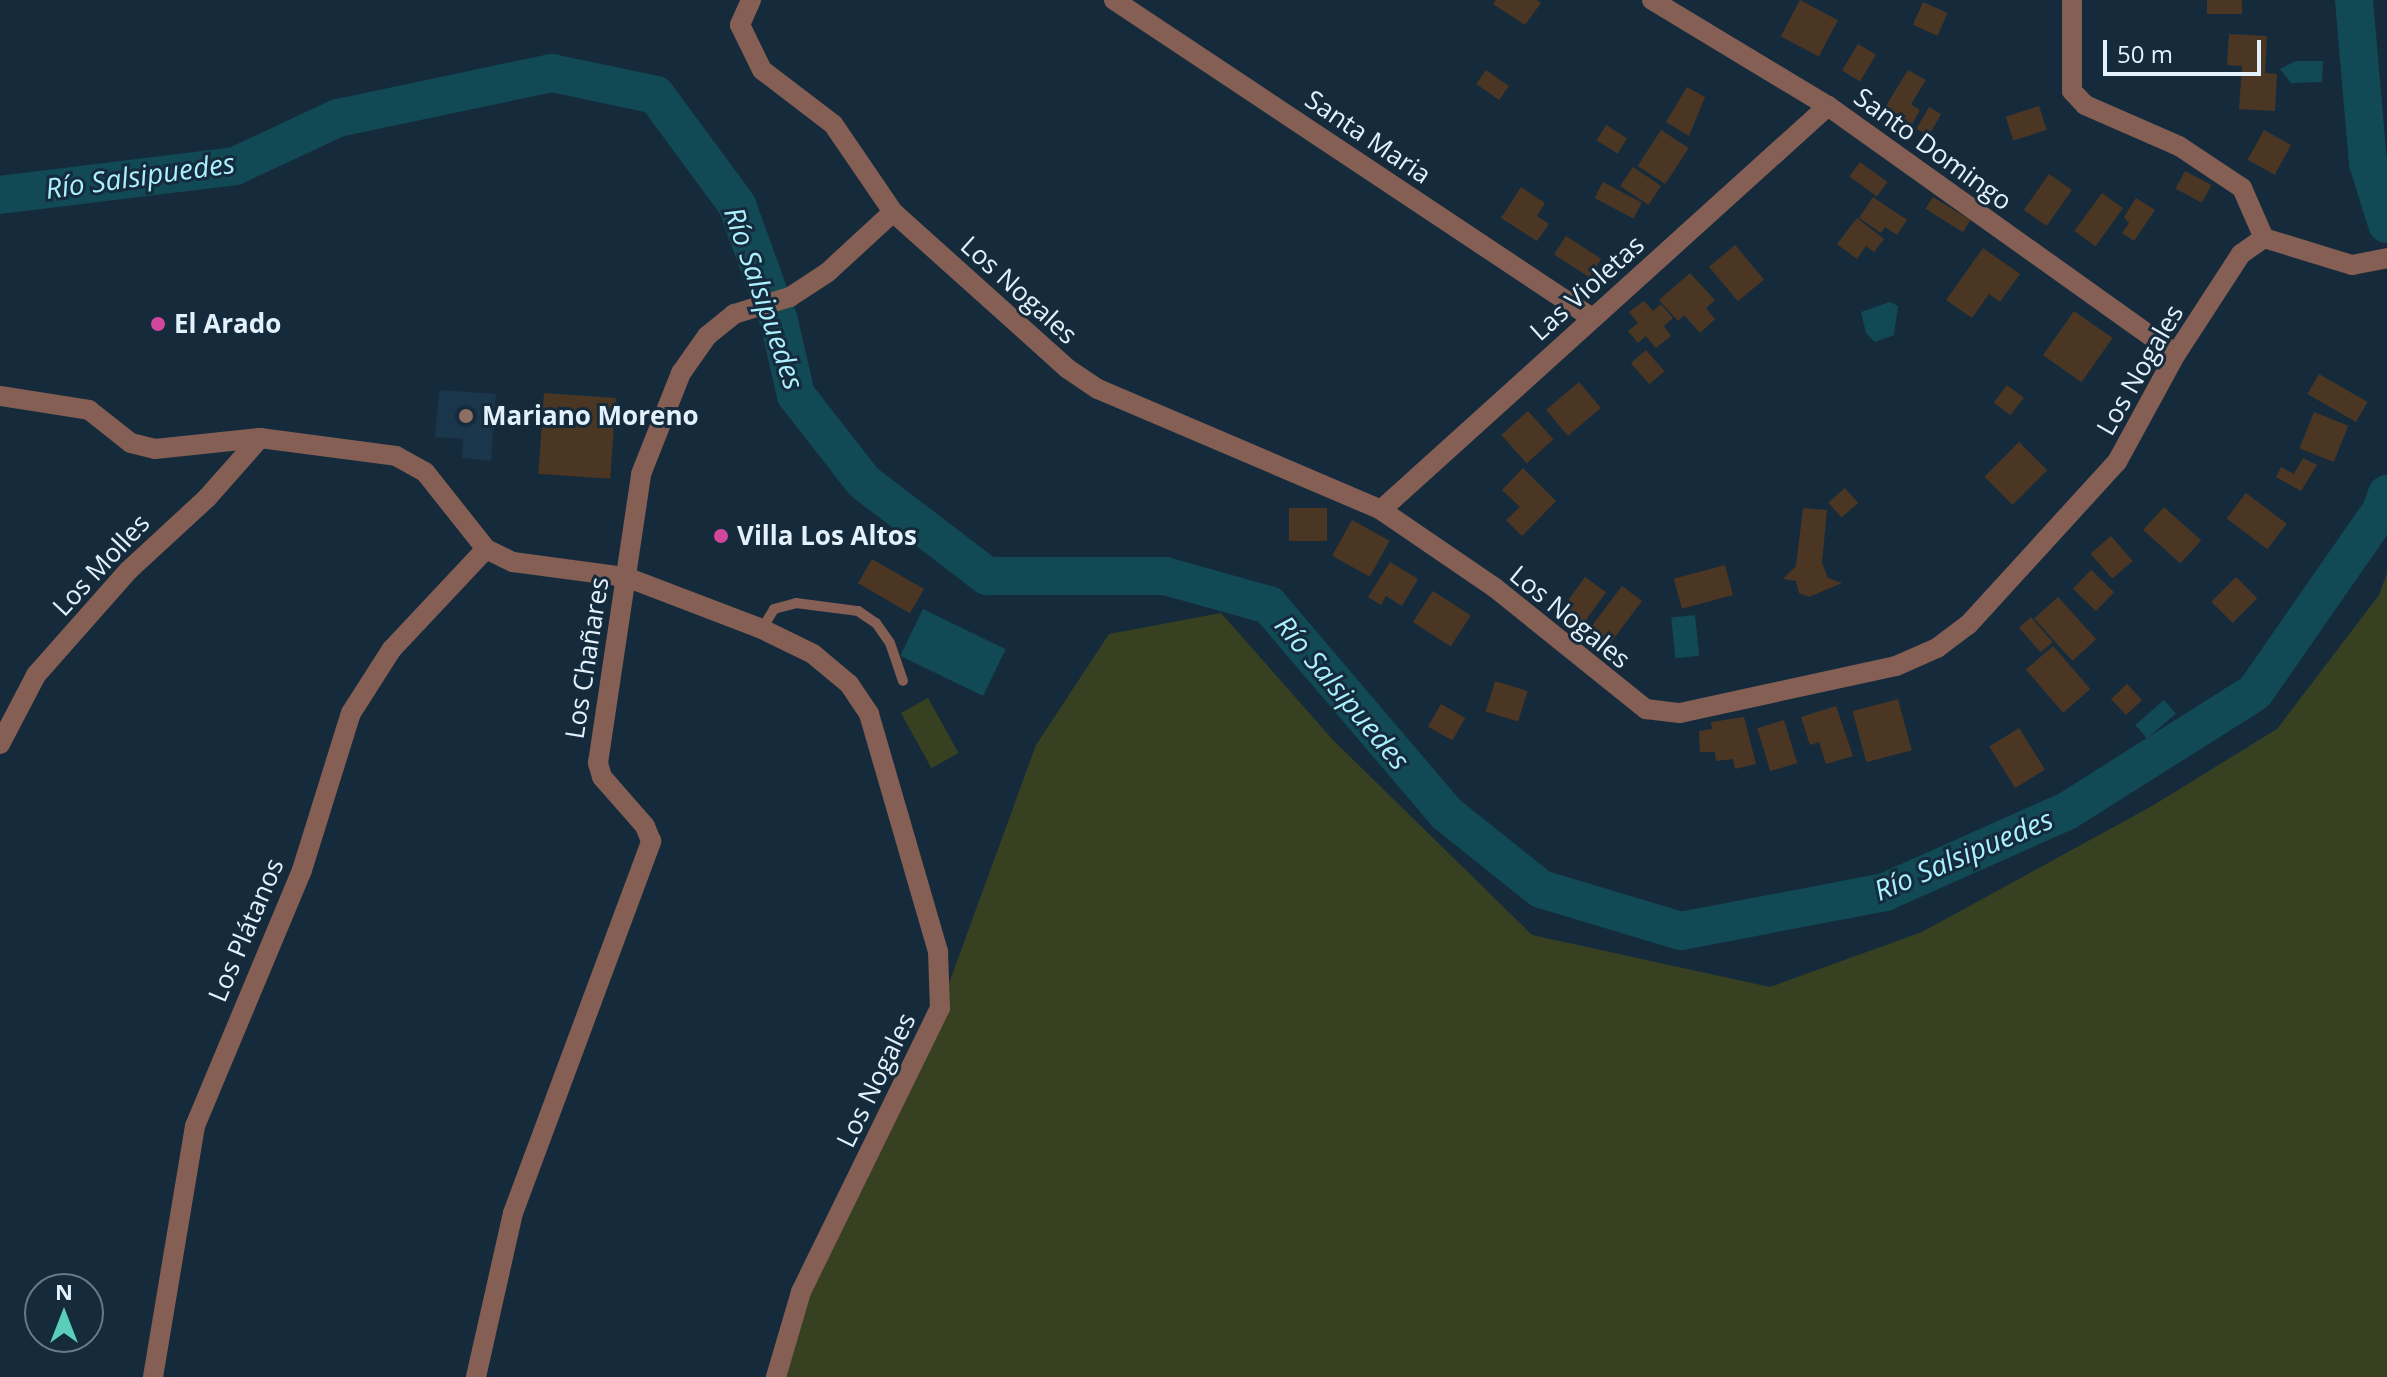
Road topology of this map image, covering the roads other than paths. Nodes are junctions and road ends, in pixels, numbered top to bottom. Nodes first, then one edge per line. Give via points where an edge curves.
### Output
1 (751, 0) edge
2 (1114, 0) edge
3 (1652, 0) edge
4 (2072, 0) edge
5 (1828, 106) junction
6 (893, 212) junction
7 (2264, 238) junction
8 (2384, 260) edge
9 (1592, 318) junction
10 (2176, 354) junction
11 (0, 396) edge
12 (260, 438) junction
13 (1381, 510) junction
14 (486, 549) junction
15 (626, 577) junction
16 (762, 629) junction
17 (903, 681) dead end
18 (0, 744) edge
19 (153, 1377) edge
20 (476, 1377) edge
21 (776, 1377) edge

1 - 6 street, Los Nogales via 740,25 755,60 833,124
2 - 9 street, Santa Maria
3 - 5 street, Santo Domingo
4 - 7 street via 2072,91 2085,105 2179,146 2242,188
5 - 9 street, Las Violetas
5 - 10 street, Santo Domingo
6 - 13 street, Los Nogales via 1098,389
6 - 15 street, Los Chañares via 828,272 790,297 734,314 707,336 681,373 641,474
7 - 8 street via 2352,265
7 - 10 street, Los Nogales via 2241,254
9 - 13 street, Las Violetas
10 - 13 street, Los Nogales via 2117,462 1968,625 1937,648 1896,666 1787,693 1680,713 1646,709 1494,587
11 - 12 street via 89,410 131,443 155,449
12 - 14 street via 396,456 425,472
12 - 18 street, Los Molles via 46,663
14 - 15 street, Los Nogales via 513,562
14 - 19 street, Los Plátanos via 392,649 351,713 302,870 195,1126
15 - 16 street, Los Nogales
15 - 20 street, Los Chañares via 598,763 602,777 645,826 651,841 513,1213
16 - 17 lane via 774,609 796,603 858,611 876,623 890,643
16 - 21 street, Los Nogales via 813,654 849,684 869,714 938,952 940,1008 801,1292

